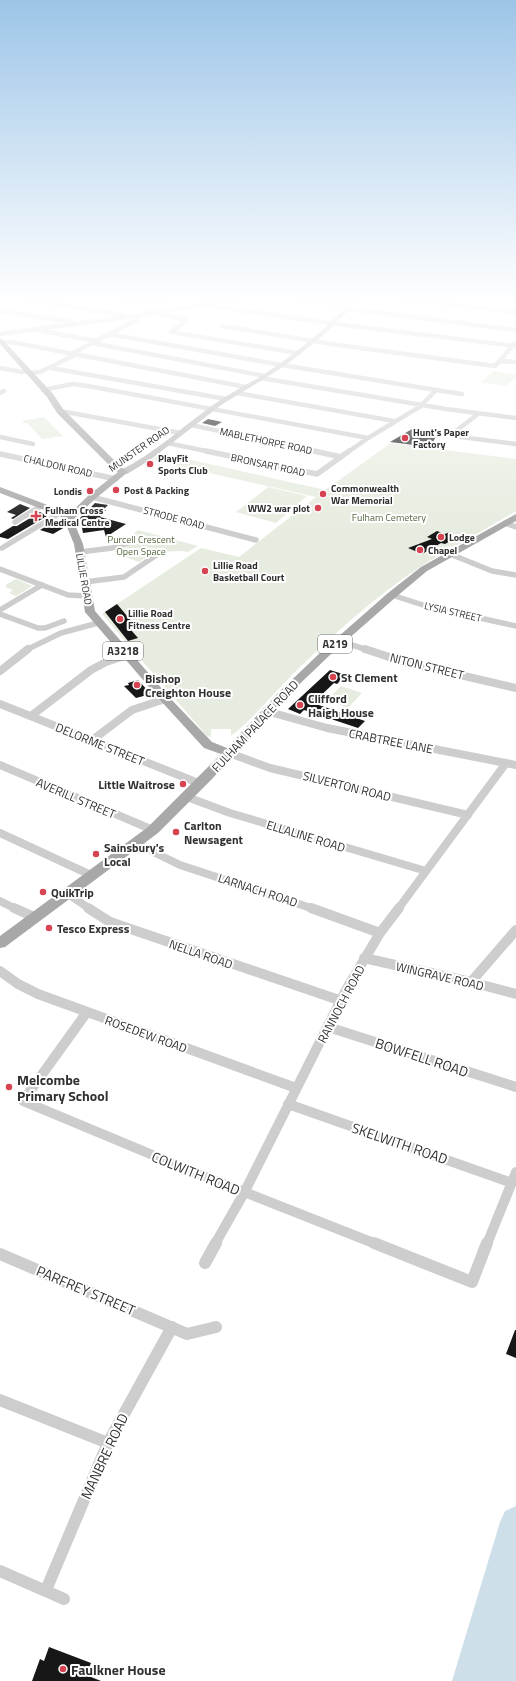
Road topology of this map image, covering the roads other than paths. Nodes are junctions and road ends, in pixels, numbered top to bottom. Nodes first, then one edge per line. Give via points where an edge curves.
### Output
1 (33, 377) edge
2 (103, 377) edge
3 (196, 377) edge
4 (263, 377) edge
5 (265, 377) edge
6 (358, 377) edge
7 (246, 387) junction
8 (43, 390) junction
9 (436, 390) junction
10 (237, 393) junction
11 (462, 394) dead end
12 (226, 400) junction
13 (421, 406) junction
14 (213, 408) junction
15 (60, 410) junction
16 (478, 414) junction
17 (516, 418) edge
18 (394, 421) junction
19 (191, 425) junction
20 (181, 433) junction
21 (0, 437) edge
22 (368, 438) junction
23 (33, 444) dead end
24 (167, 444) junction
25 (516, 444) edge
26 (0, 454) edge
27 (341, 457) junction
28 (124, 472) junction
29 (116, 479) junction
30 (0, 490) edge
31 (92, 497) junction
32 (41, 506) junction
33 (60, 513) junction
34 (516, 517) edge
35 (70, 518) junction
36 (15, 522) dead end
37 (505, 523) junction
38 (516, 527) edge
39 (256, 540) dead end
40 (128, 543) dead end
41 (2, 548) dead end
42 (80, 552) junction
43 (158, 554) dead end
44 (450, 554) junction
45 (0, 569) edge
46 (516, 575) edge
47 (84, 582) junction
48 (42, 585) junction
49 (392, 595) junction
50 (86, 596) junction
51 (0, 610) edge
52 (0, 614) edge
53 (64, 621) dead end
54 (98, 623) junction
55 (516, 626) edge
56 (339, 641) junction
57 (127, 655) junction
58 (0, 671) edge
59 (516, 688) edge
60 (165, 699) junction
61 (0, 704) edge
62 (266, 711) junction
63 (31, 716) junction
64 (91, 741) junction
65 (229, 753) junction
66 (506, 763) junction
67 (0, 765) edge
68 (516, 765) edge
69 (201, 784) junction
70 (187, 798) junction
71 (468, 815) junction
72 (153, 830) junction
73 (0, 833) edge
74 (136, 844) junction
75 (426, 871) junction
76 (93, 876) junction
77 (68, 894) junction
78 (0, 901) edge
79 (34, 917) junction
80 (516, 930) edge
81 (380, 933) junction
82 (0, 943) edge
83 (364, 958) junction
84 (0, 971) edge
85 (471, 982) junction
86 (516, 994) edge
87 (340, 1000) junction
88 (87, 1012) junction
89 (328, 1026) junction
90 (516, 1087) edge
91 (296, 1088) junction
92 (288, 1104) junction
93 (516, 1172) edge
94 (512, 1183) junction
95 (244, 1193) junction
96 (0, 1254) edge
97 (205, 1263) dead end
98 (172, 1327) junction
99 (216, 1327) dead end
100 (0, 1400) edge
101 (108, 1443) junction
102 (0, 1571) edge
103 (46, 1590) junction
104 (64, 1599) dead end

1 - 8 main road
2 - 12 street
3 - 7 street
4 - 7 street, MUNSTER ROAD
5 - 13 street
6 - 9 street
7 - 10 street, MUNSTER ROAD
8 - 14 street via 80,384
8 - 15 main road
9 - 11 street
9 - 13 street, BRONSART ROAD
10 - 12 street, MUNSTER ROAD
10 - 18 street
12 - 14 street, MUNSTER ROAD
13 - 16 street
13 - 18 street, BRONSART ROAD
14 - 19 street, MUNSTER ROAD
14 - 22 street
15 - 20 street
15 - 28 main road
16 - 17 street
16 - 25 street via 452,434 453,436
18 - 22 street, BRONSART ROAD
19 - 20 street, MUNSTER ROAD
19 - 27 street, MABLETHORPE ROAD
20 - 24 street, MUNSTER ROAD
21 - 23 street
22 - 27 street, BRONSART ROAD
24 - 27 street, BRONSART ROAD via 312,474 317,474
24 - 28 street, MUNSTER ROAD
26 - 29 street, CHALDON ROAD
28 - 29 main road, MUNSTER ROAD
29 - 31 main road, MUNSTER ROAD
30 - 32 main road
31 - 35 main road, MUNSTER ROAD
31 - 39 street, STRODE ROAD
32 - 33 main road
32 - 36 street
33 - 35 main road
33 - 41 street
34 - 37 main road, FULHAM PALACE ROAD / A219
35 - 42 main road, LILLIE ROAD / A3218
37 - 38 street
37 - 44 main road, FULHAM PALACE ROAD / A219
40 - 42 street
42 - 47 main road, LILLIE ROAD / A3218
43 - 47 street via 124,577
44 - 46 street via 492,571
44 - 49 main road, FULHAM PALACE ROAD / A219 via 424,569
45 - 48 street
47 - 50 main road, LILLIE ROAD / A3218
48 - 50 street via 68,595
48 - 51 street
49 - 55 street, LYSIA STREET via 429,607
49 - 56 main road, FULHAM PALACE ROAD / A219
50 - 54 main road, LILLIE ROAD / A3218 via 90,612
52 - 53 street via 38,628
54 - 57 main road, LILLIE ROAD / A3218
54 - 58 street via 37,644
56 - 59 street, NITON STREET via 404,662
56 - 62 main road, FULHAM PALACE ROAD / A219
57 - 60 main road, LILLIE ROAD / A3218
57 - 63 street via 91,670
60 - 64 street via 132,710
60 - 65 main road, LILLIE ROAD / A3218 via 208,745
61 - 63 street, DELORME STREET
62 - 65 main road, FULHAM PALACE ROAD / A219
62 - 66 street, CRABTREE LANE via 335,730
63 - 64 street, DELORME STREET
64 - 69 street, DELORME STREET
65 - 69 main road, FULHAM PALACE ROAD / A219
65 - 71 street, SILVERTON ROAD via 270,768
66 - 68 street, CRABTREE LANE
66 - 71 street, RANNOCH ROAD
67 - 72 street, AVERILL STREET
69 - 70 main road, FULHAM PALACE ROAD / A219
70 - 72 main road, FULHAM PALACE ROAD / A219
70 - 75 street, ELLALINE ROAD
71 - 75 street, RANNOCH ROAD
72 - 74 main road, FULHAM PALACE ROAD / A219
73 - 76 street
74 - 76 main road, FULHAM PALACE ROAD / A219
74 - 81 street, LARNACH ROAD via 180,864 340,917
75 - 81 street, RANNOCH ROAD
76 - 77 main road, FULHAM PALACE ROAD / A219
77 - 79 main road, FULHAM PALACE ROAD / A219
77 - 87 street, NELLA ROAD via 110,922
78 - 79 street
79 - 82 main road, FULHAM PALACE ROAD / A219
80 - 85 street
81 - 83 street, RANNOCH ROAD
83 - 85 street, WINGRAVE ROAD
83 - 87 street, RANNOCH ROAD
84 - 88 street, ROSEDEW ROAD via 38,994
85 - 86 street, WINGRAVE ROAD
87 - 89 street, RANNOCH ROAD
88 - 91 street, ROSEDEW ROAD
88 - 95 street, COLWITH ROAD via 23,1101
89 - 90 street, BOWFELL ROAD
89 - 91 street, RANNOCH ROAD
91 - 92 street, RANNOCH ROAD
92 - 94 street, SKELWITH ROAD
92 - 95 street, RANNOCH ROAD
93 - 94 street
94 - 95 street, COLWITH ROAD via 472,1282
95 - 97 street, RANNOCH ROAD
96 - 98 street, PARFREY STREET
98 - 99 street, PARFREY STREET via 187,1334
98 - 101 street, MANBRE ROAD
100 - 101 street
101 - 103 street, MANBRE ROAD
102 - 103 street
103 - 104 street

